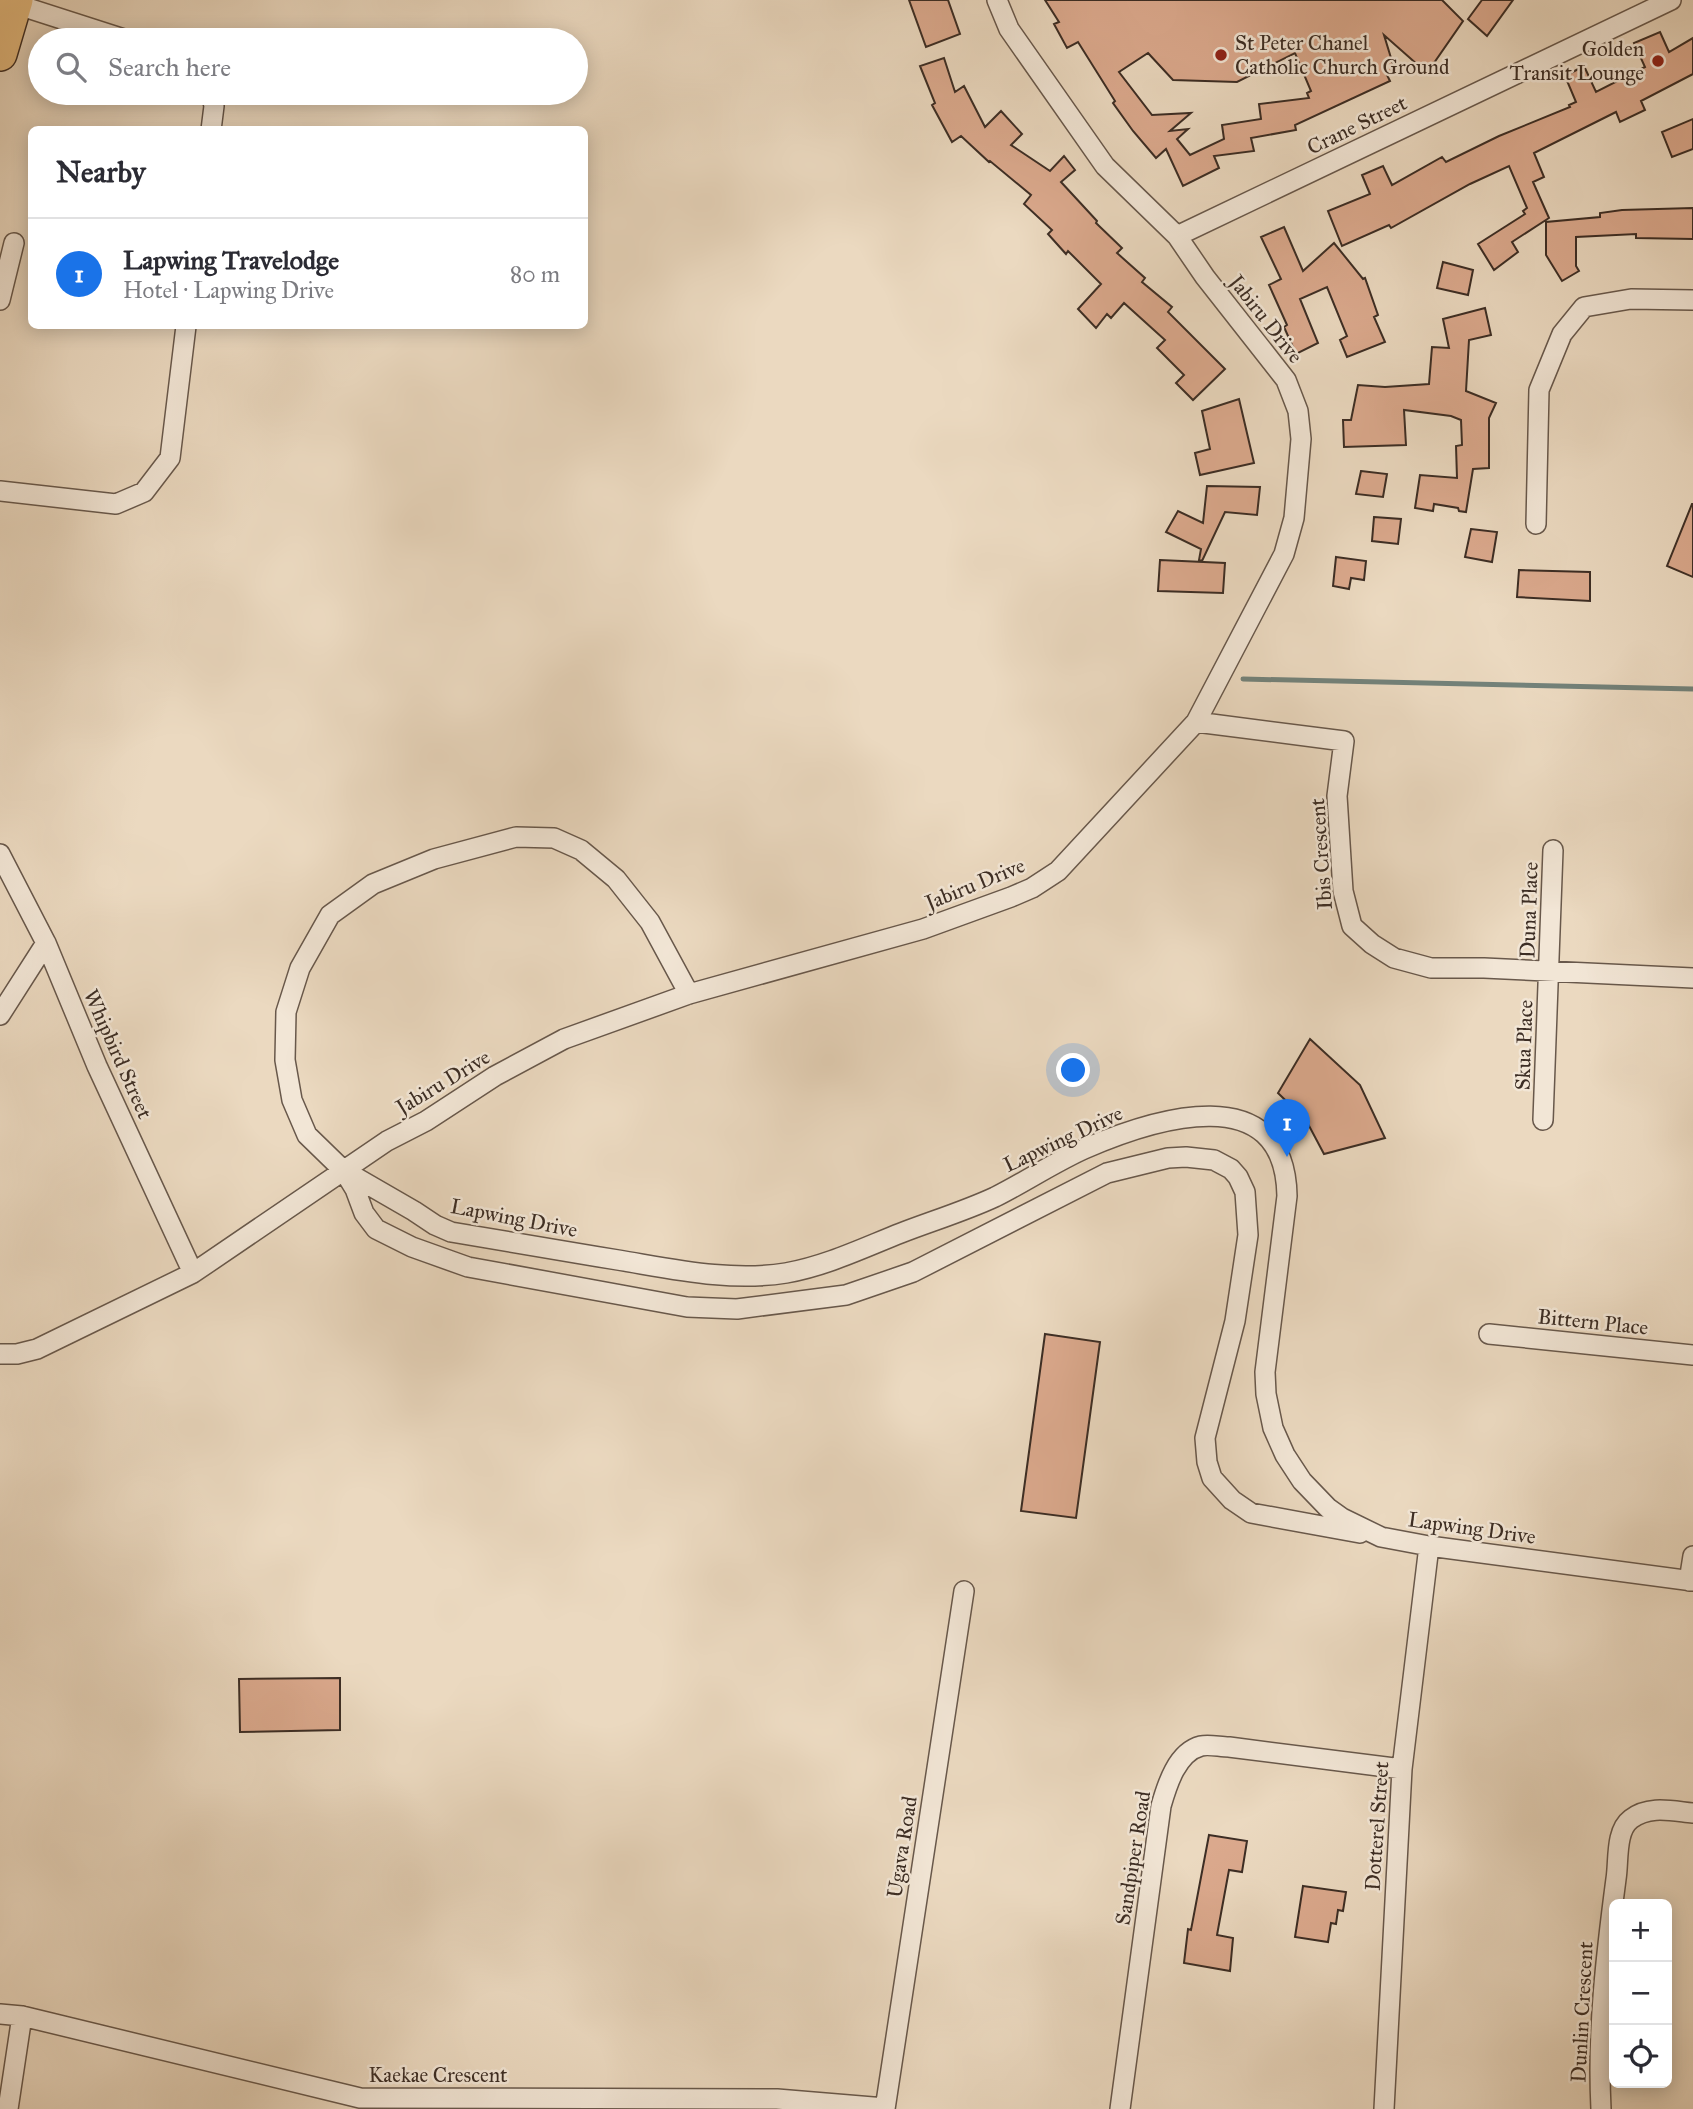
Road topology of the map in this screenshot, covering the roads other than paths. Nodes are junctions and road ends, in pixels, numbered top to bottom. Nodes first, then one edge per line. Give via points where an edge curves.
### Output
1 (997, 0) edge
2 (1671, 0) edge
3 (16, 2) edge
4 (92, 28) edge
5 (0, 54) edge
6 (214, 105) edge
7 (212, 126) edge
8 (1177, 236) junction
9 (13, 243) dead end
10 (0, 300) edge
11 (1693, 300) edge
12 (186, 329) edge
13 (0, 491) edge
14 (1536, 524) dead end
15 (1196, 722) junction
16 (1553, 849) dead end
17 (0, 854) edge
18 (46, 943) junction
19 (1550, 971) junction
20 (1693, 978) edge
21 (689, 994) junction
22 (0, 1015) edge
23 (1543, 1120) dead end
24 (343, 1170) junction
25 (192, 1273) junction
26 (1489, 1334) dead end
27 (0, 1354) edge
28 (1693, 1355) edge
29 (1381, 1537) junction
30 (1430, 1546) junction
31 (1693, 1556) edge
32 (1691, 1581) edge
33 (964, 1591) dead end
34 (1402, 1769) junction
35 (1693, 1813) edge
36 (0, 2014) edge
37 (22, 2016) junction
38 (670, 2103) edge
39 (885, 2108) edge
40 (8, 2109) edge
41 (1120, 2109) edge
42 (1384, 2109) edge
43 (1601, 2109) edge

1 - 8 street, Jabiru Drive via 1009,29 1105,166
2 - 8 street, Crane Street
3 - 4 street
3 - 5 highway
6 - 7 street
8 - 15 street, Jabiru Drive via 1286,380 1298,411 1301,439 1294,518 1284,554
9 - 10 street
11 - 14 street via 1631,299 1584,307 1562,334 1539,390
12 - 13 street via 170,458 144,492 116,504
15 - 19 street, Ibis Crescent via 1344,741 1337,796 1343,891 1352,926 1372,944 1394,958 1431,968
15 - 21 street, Jabiru Drive via 1058,871 1032,888 923,929
16 - 19 street, Duna Place
17 - 18 street, Whipbird Street
18 - 22 street
18 - 25 street, Whipbird Street
19 - 20 street, Ibis Crescent
19 - 23 street, Skua Place
21 - 24 street, Jabiru Drive via 564,1039
21 - 24 street via 650,922 616,879 581,850 554,838 516,837 434,859 373,884 330,915 300,968 286,1012 285,1060 292,1100 307,1135
24 - 25 street, Jabiru Drive
24 - 29 street, Lapwing Drive via 451,1232 703,1274 783,1273 817,1267 994,1197 1082,1150 1129,1131 1198,1116 1227,1116 1248,1123 1269,1138 1287,1178 1265,1372 1273,1428 1309,1489 1342,1518
24 - 29 street via 376,1228 468,1267 687,1307 737,1309 846,1295 913,1272 1107,1173 1168,1158 1214,1160 1231,1169 1245,1192 1248,1235 1235,1321 1205,1438 1212,1478 1251,1513
25 - 27 street, Jabiru Drive via 37,1349
26 - 28 street, Bittern Place
29 - 30 street, Lapwing Drive
30 - 32 street, Lapwing Drive
30 - 34 street, Dotterel Street
31 - 32 street
33 - 39 street, Ugava Road
34 - 41 street, Sandpiper Road via 1229,1747 1203,1746 1188,1751 1168,1783 1161,1805
34 - 42 street, Dotterel Street
35 - 43 street, Dunlin Crescent via 1646,1810 1629,1820 1620,1839 1605,1956
36 - 37 street, Kaekae Crescent
37 - 38 street, Kaekae Crescent via 360,2098
37 - 40 street
38 - 39 street, Kaekae Crescent via 777,2099

